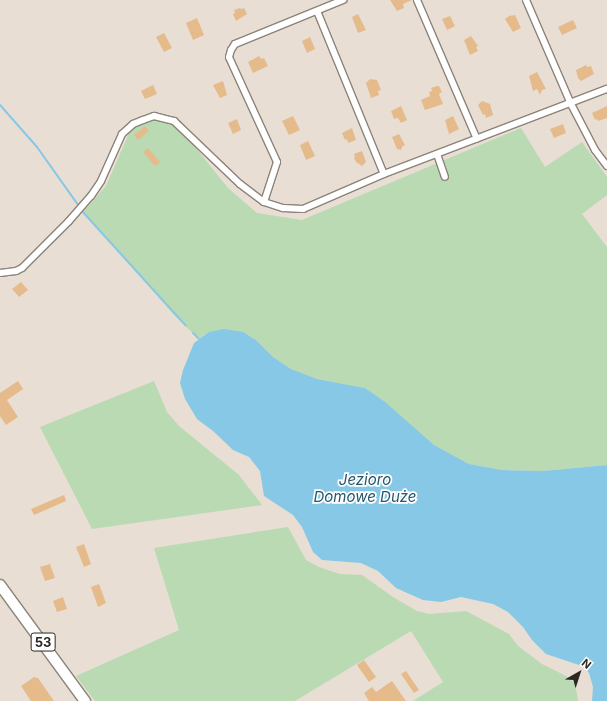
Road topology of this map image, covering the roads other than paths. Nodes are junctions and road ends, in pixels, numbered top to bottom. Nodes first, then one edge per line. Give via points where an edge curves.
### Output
1 (343, 0) edge
2 (417, 0) edge
3 (526, 0) edge
4 (317, 11) junction
5 (607, 89) edge
6 (571, 104) junction
7 (477, 138) junction
8 (437, 154) junction
9 (607, 166) edge
10 (384, 174) junction
11 (445, 177) dead end
12 (264, 202) junction
13 (0, 273) edge
14 (0, 584) edge
15 (0, 596) edge
16 (84, 701) edge

1 - 4 street
2 - 7 street
3 - 6 street
4 - 10 street
4 - 12 street via 235,44 229,57 278,162
5 - 6 street
6 - 7 street
6 - 9 street via 595,150
7 - 8 street
8 - 10 street
8 - 11 street
10 - 12 street via 303,209 283,208
12 - 13 street via 240,184 174,121 154,116 133,124 122,134 96,189 64,227 22,268
14 - 16 main road, 53
15 - 16 main road, 53 via 63,678

